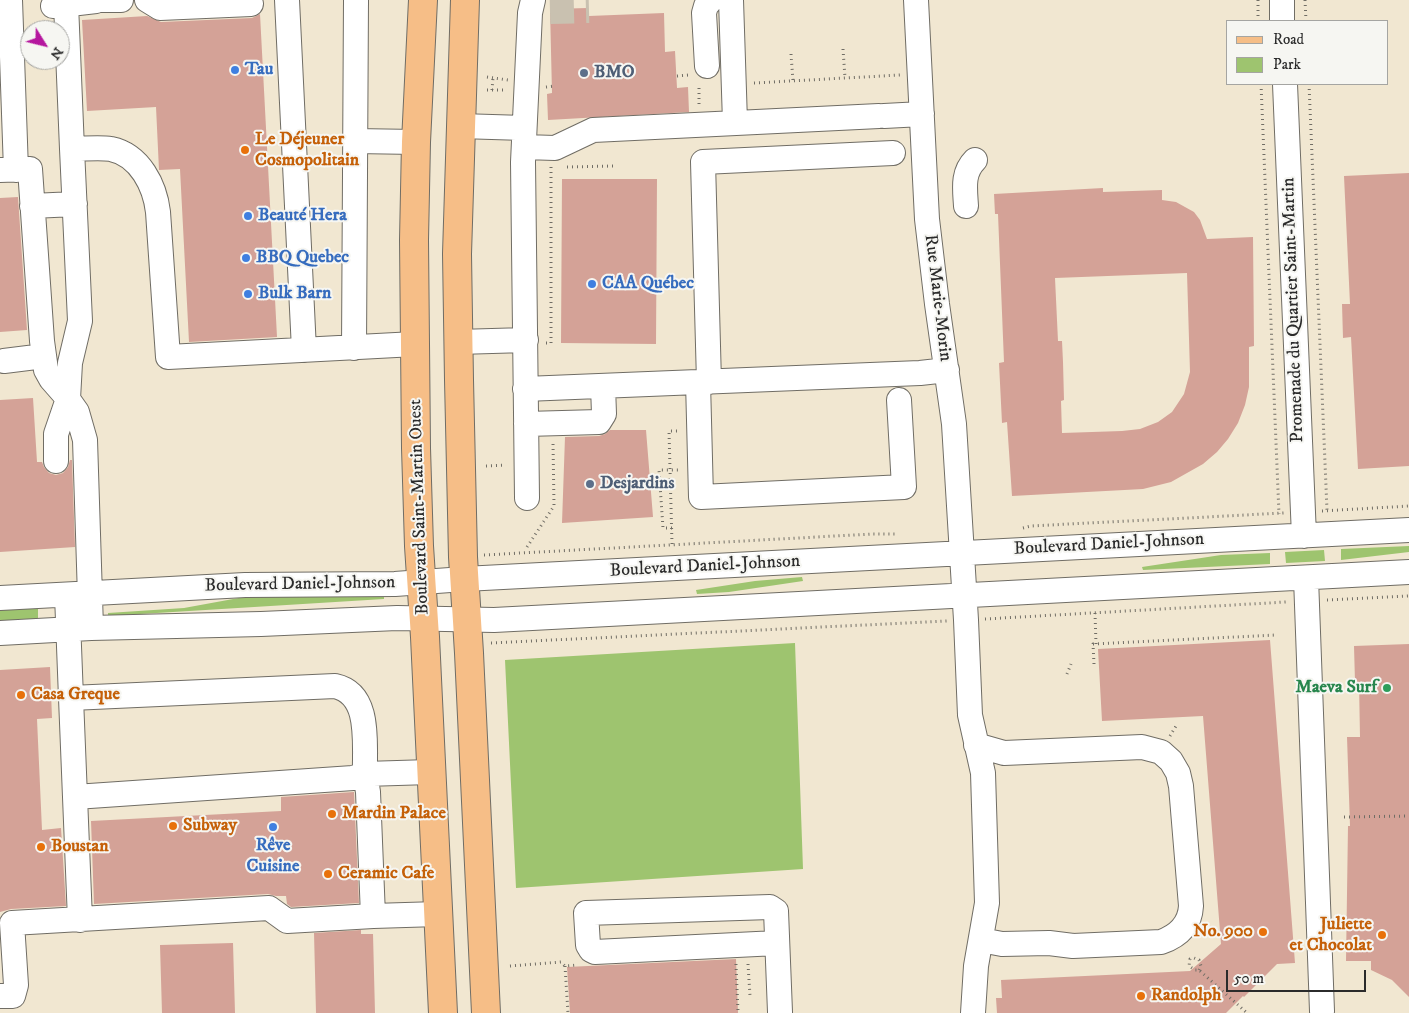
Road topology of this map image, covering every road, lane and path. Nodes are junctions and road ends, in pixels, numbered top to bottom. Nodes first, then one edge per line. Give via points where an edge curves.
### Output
1 (96, 0) edge
2 (121, 0) edge
3 (148, 0) edge
4 (356, 0) edge
5 (423, 0) edge
6 (465, 0) edge
7 (711, 0) edge
8 (731, 0) edge
9 (916, 0) edge
10 (1258, 0) edge
11 (1282, 0) edge
12 (1306, 0) edge
13 (287, 1) edge
14 (6, 6) edge
15 (538, 8) edge
16 (1258, 20) edge
17 (1282, 20) edge
18 (1306, 20) edge
19 (843, 49) dead end
20 (791, 54) dead end
21 (706, 75) joint
22 (901, 75) dead end
23 (493, 78) dead end
24 (845, 78) junction
25 (792, 81) junction
26 (753, 83) dead end
27 (1261, 85) edge
28 (1285, 85) edge
29 (1309, 85) edge
30 (492, 90) dead end
31 (699, 107) dead end
32 (922, 114) junction
33 (736, 122) junction
34 (460, 126) junction
35 (524, 138) junction
36 (355, 141) junction
37 (416, 142) junction
38 (72, 149) junction
39 (893, 153) dead end
40 (975, 160) dead end
41 (613, 166) dead end
42 (8, 170) edge
43 (74, 204) junction
44 (32, 206) junction
45 (966, 206) dead end
46 (526, 340) junction
47 (458, 342) junction
48 (551, 343) dead end
49 (415, 344) junction
50 (354, 348) junction
51 (304, 350) junction
52 (44, 356) junction
53 (4, 361) dead end
54 (947, 370) junction
55 (703, 382) junction
56 (604, 386) junction
57 (525, 389) junction
58 (68, 400) junction
59 (899, 400) dead end
60 (690, 419) junction
61 (526, 424) junction
62 (56, 461) dead end
63 (509, 465) dead end
64 (486, 466) dead end
65 (670, 470) junction
66 (527, 498) dead end
67 (1326, 502) dead end
68 (1279, 504) dead end
69 (1409, 506) edge
70 (1338, 510) dead end
71 (1269, 514) dead end
72 (672, 528) junction
73 (1018, 530) dead end
74 (1409, 530) edge
75 (903, 535) dead end
76 (1304, 536) junction
77 (672, 544) junction
78 (524, 552) dead end
79 (961, 554) junction
80 (1409, 572) edge
81 (1306, 578) junction
82 (464, 579) junction
83 (421, 582) junction
84 (78, 594) junction
85 (964, 595) junction
86 (1409, 596) edge
87 (0, 598) edge
88 (1337, 600) dead end
89 (1278, 603) dead end
90 (1095, 613) junction
91 (1017, 617) dead end
92 (424, 619) junction
93 (466, 620) junction
94 (922, 621) dead end
95 (80, 628) junction
96 (0, 633) edge
97 (1276, 635) dead end
98 (529, 642) dead end
99 (1096, 644) junction
100 (1071, 664) dead end
101 (1094, 664) dead end
102 (1067, 674) dead end
103 (71, 698) junction
104 (1176, 726) dead end
105 (1170, 737) dead end
106 (976, 745) junction
107 (430, 772) junction
108 (364, 774) junction
109 (75, 797) junction
110 (1409, 816) edge
111 (1344, 817) dead end
112 (438, 914) junction
113 (373, 916) junction
114 (80, 920) junction
115 (981, 940) junction
116 (778, 943) junction
117 (1188, 950) dead end
118 (736, 958) dead end
119 (748, 958) dead end
120 (1194, 958) junction
121 (580, 965) dead end
122 (510, 966) dead end
123 (565, 966) junction
124 (1199, 970) junction
125 (0, 996) edge
126 (750, 996) dead end
127 (738, 1011) dead end
128 (780, 1012) dead end
129 (1324, 1012) edge
130 (442, 1013) edge
131 (486, 1013) edge
132 (568, 1013) edge
133 (973, 1013) edge
134 (1248, 1013) edge

1 - 2 street
1 - 38 street via 60,5
3 - 13 street via 160,8
4 - 36 street
5 - 37 main road, Boulevard Saint-Martin Ouest
6 - 34 main road
7 - 21 street via 704,13
8 - 33 street
9 - 32 street, Rue Marie-Morin
10 - 16 path
11 - 17 street
12 - 18 path
13 - 51 street
14 - 42 street
15 - 35 street
19 - 24 path
20 - 25 path
21 - 31 path via 698,84
22 - 24 path
23 - 30 path
24 - 25 path
25 - 26 path
27 - 68 path, Promenade du Quartier Saint-Martin
28 - 76 street, Promenade du Quartier Saint-Martin
29 - 67 path, Promenade du Quartier Saint-Martin
32 - 33 street
32 - 54 street, Rue Marie-Morin via 929,236
33 - 35 street via 592,130 555,148
34 - 35 street
34 - 47 main road
35 - 46 street
36 - 37 street
36 - 50 street
37 - 49 main road, Boulevard Saint-Martin Ouest
38 - 43 street
38 - 51 street via 121,152 137,164 150,182 157,206 168,357
39 - 55 street via 703,162
40 - 45 street via 966,174
41 - 48 path via 551,167
42 - 44 street via 30,169
43 - 44 street
43 - 58 street via 80,321 70,363
44 - 52 street
46 - 47 street
46 - 57 street
47 - 82 main road
49 - 50 street
49 - 83 main road, Boulevard Saint-Martin Ouest
50 - 51 street
52 - 53 street
52 - 58 street via 46,370
54 - 55 street via 920,374
54 - 79 street, Rue Marie-Morin via 954,424
55 - 56 street
55 - 60 street
56 - 57 street
56 - 61 street via 604,414 599,422
57 - 61 street
58 - 62 street via 56,434
58 - 84 street via 77,412 85,440
59 - 60 street via 904,487 702,496
60 - 65 path via 668,431
61 - 66 street
63 - 64 path
65 - 72 path
65 - 72 path via 659,470 663,528
69 - 70 path
71 - 73 path, Boulevard Daniel-Johnson via 1031,526
72 - 77 path
74 - 76 street, Boulevard Daniel-Johnson
75 - 77 path, Boulevard Daniel-Johnson
76 - 79 street, Boulevard Daniel-Johnson
77 - 78 path, Boulevard Daniel-Johnson
79 - 82 street, Boulevard Daniel-Johnson
79 - 85 street, Rue Marie-Morin
80 - 81 street, Boulevard Daniel-Johnson
81 - 85 street, Boulevard Daniel-Johnson
81 - 129 street
82 - 83 street, Boulevard Daniel-Johnson
82 - 93 main road
83 - 84 street, Boulevard Daniel-Johnson via 245,585
83 - 92 main road, Boulevard Saint-Martin Ouest
84 - 87 street, Boulevard Daniel-Johnson
84 - 95 street
85 - 93 street, Boulevard Daniel-Johnson
85 - 106 street, Rue Marie-Morin via 970,715
86 - 88 path
89 - 90 path
90 - 91 path
90 - 99 path
92 - 93 street, Boulevard Daniel-Johnson
92 - 95 street, Boulevard Daniel-Johnson
92 - 107 main road, Boulevard Saint-Martin Ouest
93 - 131 main road
94 - 98 path
95 - 96 street, Boulevard Daniel-Johnson
95 - 103 street
97 - 99 path
99 - 101 path via 1093,644
100 - 102 path
103 - 108 street via 342,687 352,694 361,710
103 - 109 street
104 - 105 path
106 - 115 street, Rue Marie-Morin via 982,772 987,894
106 - 115 street via 1004,753 1142,747 1161,752 1175,766 1181,786 1192,906 1184,928 1161,942 1073,946 1002,944
107 - 108 street
107 - 112 main road, Boulevard Saint-Martin Ouest
108 - 109 street via 353,778
108 - 113 street via 368,792
109 - 114 street
110 - 111 path
112 - 113 street
112 - 130 main road, Boulevard Saint-Martin Ouest
113 - 114 street via 287,921 269,908
114 - 125 street via 12,923 16,984 13,996
115 - 133 street, Rue Marie-Morin
116 - 116 street via 776,911 770,907 577,914 588,945 598,952
116 - 128 street
117 - 120 path
118 - 127 path
119 - 126 path
120 - 124 path via 1200,963
120 - 124 path via 1189,961 1189,966
121 - 123 path
122 - 123 path via 561,962
123 - 132 path
124 - 134 path

